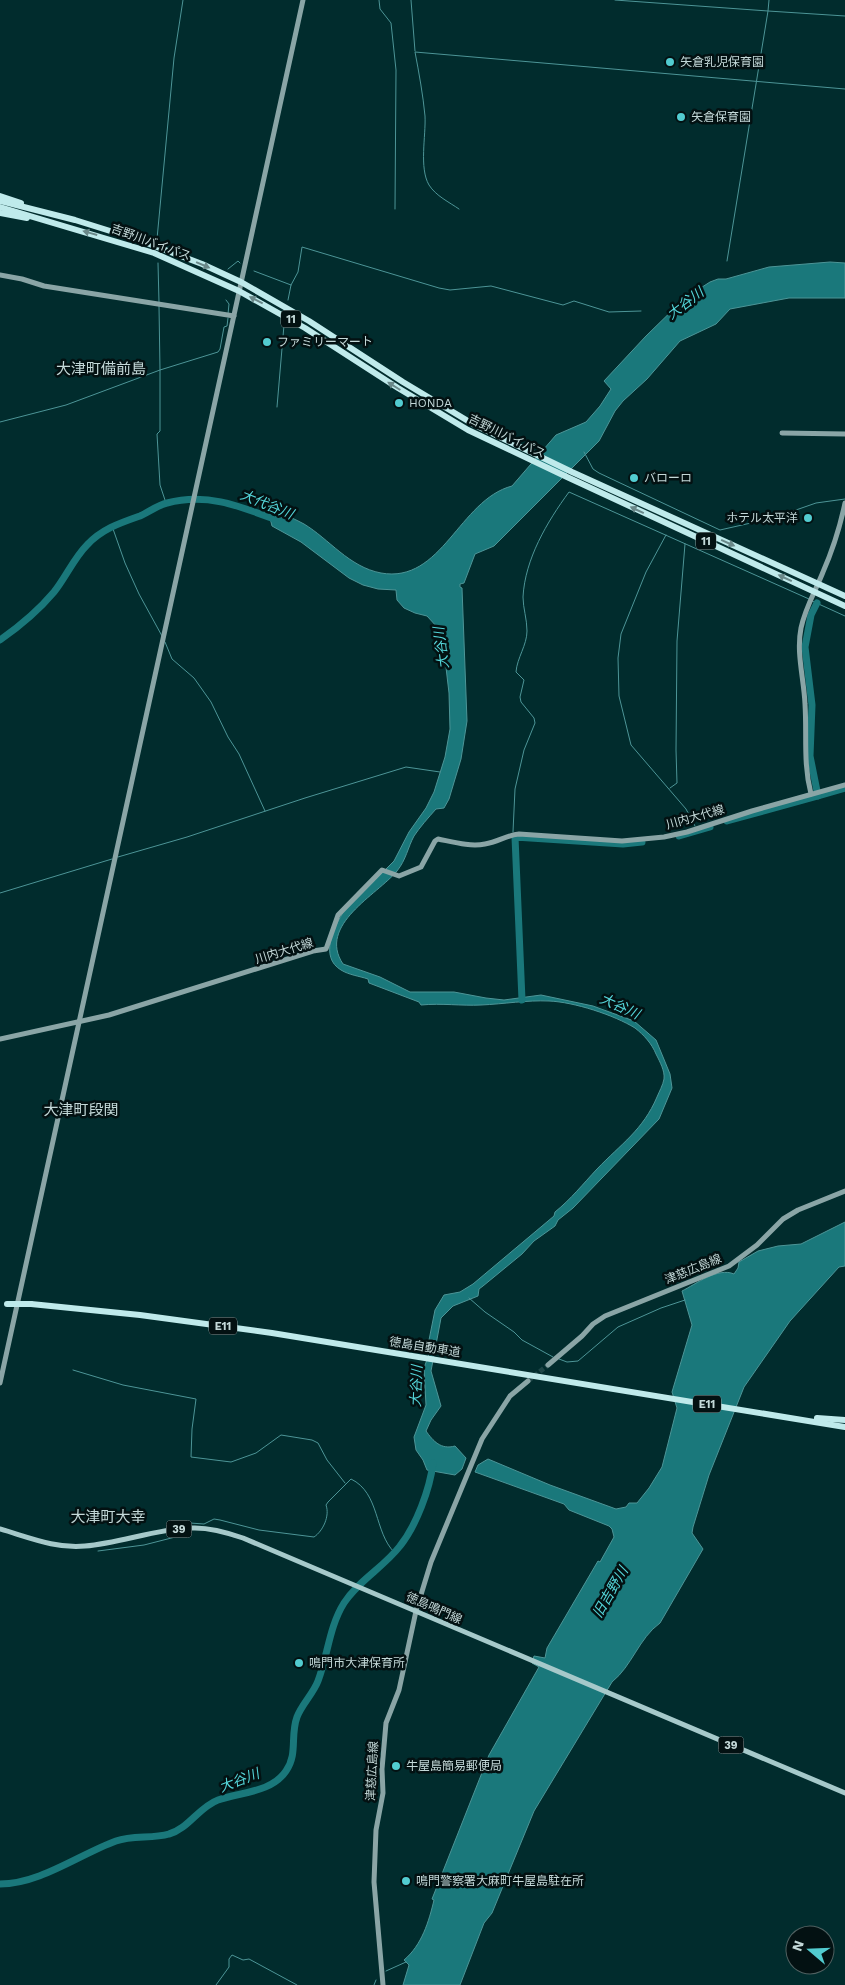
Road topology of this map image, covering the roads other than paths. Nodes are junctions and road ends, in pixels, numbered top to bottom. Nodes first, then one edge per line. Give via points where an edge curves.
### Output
1 (303, 0) edge
2 (0, 196) edge
3 (0, 201) edge
4 (0, 207) edge
5 (0, 213) edge
6 (36, 214) junction
7 (0, 275) edge
8 (241, 282) junction
9 (239, 291) junction
10 (234, 316) junction
11 (782, 434) dead end
12 (845, 434) edge
13 (845, 503) edge
14 (818, 583) junction
15 (814, 594) junction
16 (845, 596) edge
17 (845, 606) edge
18 (845, 785) edge
19 (811, 794) junction
20 (79, 1022) junction
21 (0, 1039) edge
22 (845, 1191) edge
23 (4, 1303) edge
24 (548, 1365) tunnel mouth
25 (528, 1381) tunnel mouth
26 (0, 1382) edge
27 (763, 1413) junction
28 (845, 1420) edge
29 (827, 1424) junction
30 (845, 1427) edge
31 (845, 1431) edge
32 (0, 1529) edge
33 (416, 1611) junction
34 (845, 1793) edge
35 (384, 1985) edge

1 - 8 main road
2 - 6 highway
3 - 6 highway, 吉野川バイパス / 11
4 - 6 highway, 吉野川バイパス / 11
5 - 6 highway, 11
6 -> 8 highway, 吉野川バイパス / 11 via 75,220 153,245
9 -> 6 highway, 吉野川バイパス / 11 via 154,253 51,222
7 - 10 main road via 44,286
8 - 9 main road
8 -> 14 highway, 吉野川バイパス / 11 via 473,424
9 - 10 main road
15 -> 9 highway, 吉野川バイパス / 11 via 468,430 305,328
10 - 20 main road
11 - 12 main road
13 - 14 main road via 836,539
14 - 15 main road
14 - 16 highway, 吉野川バイパス / 11
15 - 17 highway, 吉野川バイパス / 11
15 - 19 main road via 801,628 799,644 805,703 805,766
18 - 19 main road, 川内大代線
19 - 20 main road, 川内大代線 via 664,837 622,841 520,834 484,844 438,839 421,867 399,876 382,870 338,915 326,949 109,1016
20 - 21 main road, 川内大代線
20 - 26 main road
22 - 24 main road, 津慈広島線 via 798,1210 728,1266 605,1316
23 - 27 highway, 徳島自動車道 / E11, bridge via 205,1324
25 - 33 main road, 津慈広島線 via 510,1396 474,1457 431,1562
27 - 28 highway
27 - 29 highway, 徳島自動車道 / E11
29 - 30 highway, 徳島自動車道 / E11
29 - 31 highway
32 - 33 main road, 徳島鳴門線 / 39 via 52,1544 84,1546 187,1528 224,1531
33 - 34 main road, 徳島鳴門線 / 39
33 - 35 main road, 津慈広島線 via 399,1690 389,1711 383,1742 383,1793 376,1830 374,1882

